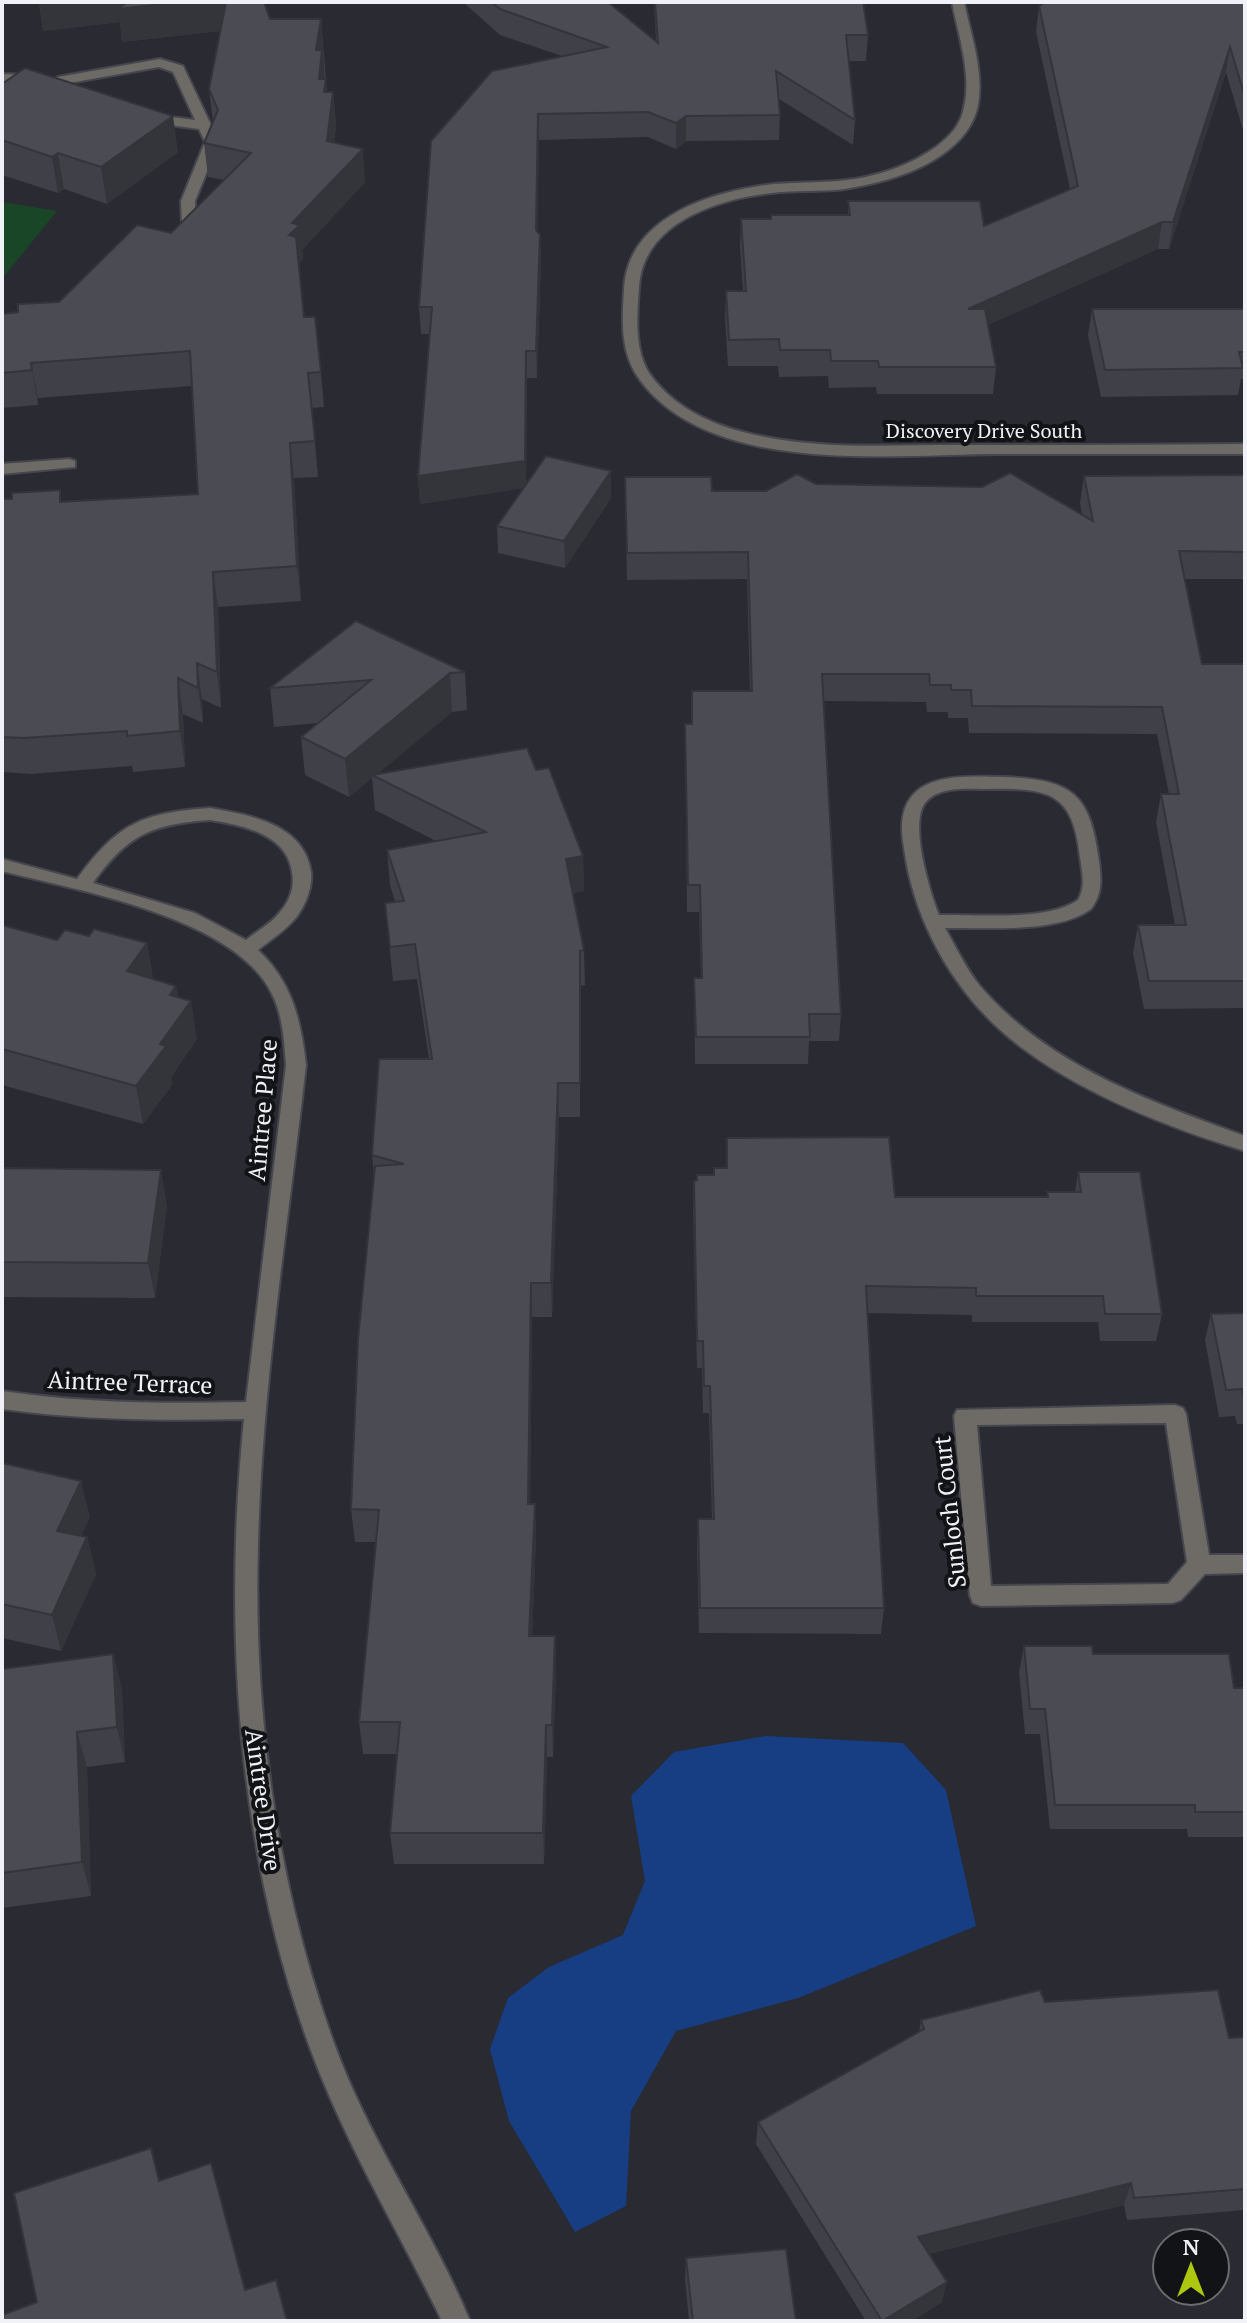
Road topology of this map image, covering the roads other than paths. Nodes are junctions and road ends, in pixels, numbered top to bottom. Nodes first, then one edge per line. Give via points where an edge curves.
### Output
1 (958, 2) edge
2 (2, 78) edge
3 (58, 81) junction
4 (78, 91) edge
5 (132, 114) edge
6 (206, 126) junction
7 (189, 224) edge
8 (1245, 449) edge
9 (69, 464) dead end
10 (2, 469) edge
11 (2, 865) edge
12 (81, 886) junction
13 (932, 922) junction
14 (246, 950) junction
15 (1245, 1144) edge
16 (275, 1242) joint
17 (2, 1400) edge
18 (256, 1410) junction
19 (1245, 1564) edge
20 (1199, 1565) junction
21 (456, 2321) edge

1 - 8 street, Discovery Drive South via 972,107 960,133 943,149 892,174 842,185 769,189 711,203 660,231 640,254 631,285 632,347 648,383 687,415 725,432 818,450
2 - 3 street
3 - 4 street
3 - 6 street via 160,63 174,66
5 - 6 street
6 - 7 street via 212,147 189,190
9 - 10 street
11 - 12 street, Aintree Place
12 - 14 street, Aintree Place via 177,911 216,927
12 - 14 street via 111,847 143,826 183,814 250,820 282,835 296,850 304,885 289,917
13 - 13 street via 916,874 914,809 919,799 952,784 1034,785 1069,797 1083,818 1093,880 1082,907 1057,917
13 - 15 street via 971,988 1035,1050 1123,1099
14 - 16 street, Aintree Place via 274,978 296,1038
16 - 18 street, Aintree Drive
17 - 18 street, Aintree Terrace via 150,1413
18 - 21 street, Aintree Drive via 247,1626 259,1773 279,1898 323,2049 362,2139
19 - 20 street
20 - 20 street, Sunloch Court via 1173,1593 981,1596 965,1416 1175,1414

